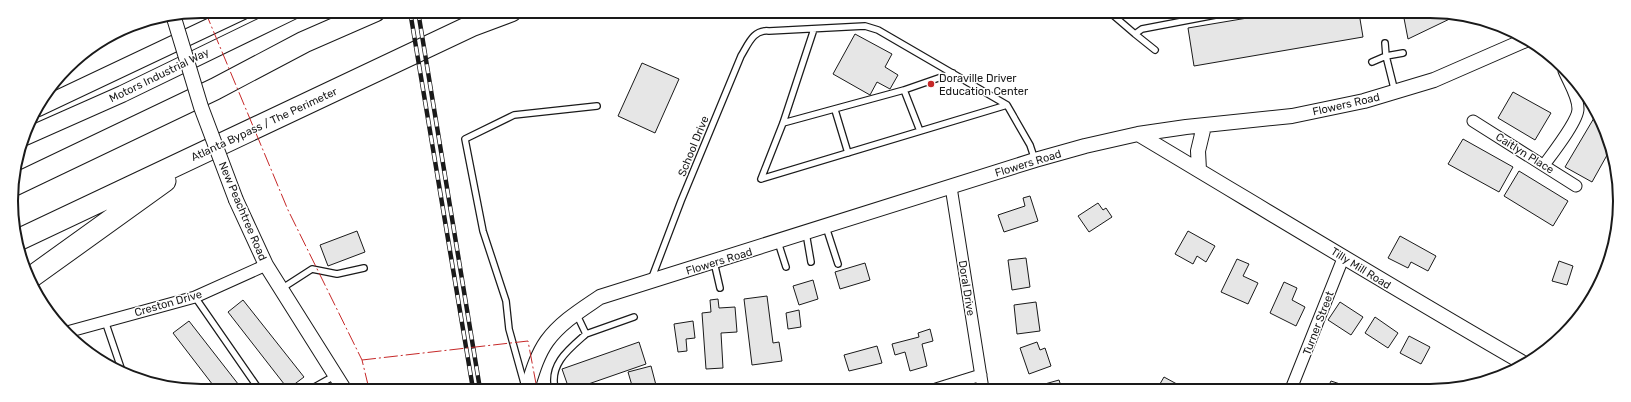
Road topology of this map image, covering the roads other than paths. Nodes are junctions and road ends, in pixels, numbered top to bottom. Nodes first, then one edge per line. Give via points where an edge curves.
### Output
1 (228, 18) edge
2 (279, 18) edge
3 (359, 18) edge
4 (492, 18) edge
5 (1116, 18) edge
6 (1200, 18) edge
7 (175, 20) edge
8 (814, 29) junction
9 (1135, 34) junction
10 (1521, 42) edge
11 (1385, 43) dead end
12 (1155, 50) dead end
13 (1403, 53) dead end
14 (1386, 56) junction
15 (1372, 62) dead end
16 (953, 73) junction
17 (1568, 80) edge
18 (904, 90) junction
19 (1396, 93) junction
20 (46, 104) edge
21 (1007, 105) junction
22 (597, 106) dead end
23 (835, 110) junction
24 (1473, 121) dead end
25 (783, 123) junction
26 (1204, 126) junction
27 (920, 131) junction
28 (31, 134) edge
29 (1138, 134) junction
30 (208, 151) junction
31 (848, 153) junction
32 (1035, 160) junction
33 (1544, 165) junction
34 (1199, 170) junction
35 (19, 183) edge
36 (1576, 186) dead end
37 (951, 187) junction
38 (826, 226) junction
39 (806, 233) junction
40 (22, 238) edge
41 (778, 242) junction
42 (1344, 256) junction
43 (714, 262) junction
44 (811, 262) dead end
45 (838, 264) dead end
46 (266, 265) junction
47 (786, 267) dead end
48 (364, 268) dead end
49 (34, 275) edge
50 (650, 282) junction
51 (720, 288) dead end
52 (281, 290) junction
53 (195, 297) junction
54 (575, 313) junction
55 (634, 317) dead end
56 (105, 321) junction
57 (72, 330) edge
58 (586, 334) junction
59 (1519, 361) edge
60 (120, 365) edge
61 (336, 375) junction
62 (980, 375) junction
63 (255, 384) edge
64 (320, 384) edge
65 (341, 384) edge
66 (525, 384) edge
67 (528, 384) edge
68 (554, 384) edge
69 (952, 384) edge
70 (982, 384) edge
71 (1293, 384) edge

1 - 20 main road, Motors Industrial Way
2 - 28 main road, Motors Industrial Way via 122,94
3 - 35 highway via 304,42 215,89
4 - 30 highway, Atlanta Bypass / The Perimeter
5 - 9 lane
6 - 9 lane via 1142,29
7 - 46 street, New Peachtree Road, bridge via 201,107 236,200
8 - 16 lane via 865,26 888,35
8 - 25 lane
8 - 50 lane, School Drive via 762,30 754,35 741,56
9 - 12 lane
10 - 19 street, Flowers Road via 1434,80
11 - 14 lane
13 - 14 lane
14 - 15 lane
14 - 19 lane
16 - 18 lane
16 - 21 lane
17 - 33 street via 1577,101 1578,111 1572,125
18 - 23 lane
18 - 27 lane
19 - 26 street, Flowers Road via 1292,116
21 - 27 lane
21 - 32 lane via 1030,145
22 - 66 lane via 514,115 465,138 483,232 506,301 509,330
23 - 25 lane
23 - 31 lane
24 - 33 street, Caitlyn Place
25 - 31 lane via 761,179
26 - 29 street, Flowers Road
26 - 34 street via 1198,151
27 - 31 lane
29 - 32 street, Flowers Road
29 - 34 street, Tilly Mill Road
30 - 40 highway, Atlanta Bypass / The Perimeter
30 - 49 highway
32 - 37 street, Flowers Road
33 - 36 street, Caitlyn Place
34 - 42 street, Tilly Mill Road
37 - 38 street, Flowers Road
37 - 62 street, Doral Drive
38 - 39 street, Flowers Road
38 - 45 lane
39 - 41 street, Flowers Road
39 - 44 lane
41 - 43 street, Flowers Road
41 - 47 lane
42 - 59 street, Tilly Mill Road via 1409,298
42 - 71 street, Turner Street
43 - 50 street, Flowers Road
43 - 51 lane
46 - 52 street, New Peachtree Road
46 - 53 street, Creston Drive
48 - 52 lane via 337,274 312,269
50 - 54 street, Flowers Road via 600,297
52 - 61 street, New Peachtree Road
53 - 56 street, Creston Drive
53 - 63 lane
54 - 58 lane
54 - 67 street, Flowers Road via 547,341
55 - 58 lane
56 - 57 street, Creston Drive
56 - 60 lane
58 - 68 lane via 556,365
61 - 64 lane
61 - 65 street, New Peachtree Road
62 - 69 street
62 - 70 street, Doral Drive

